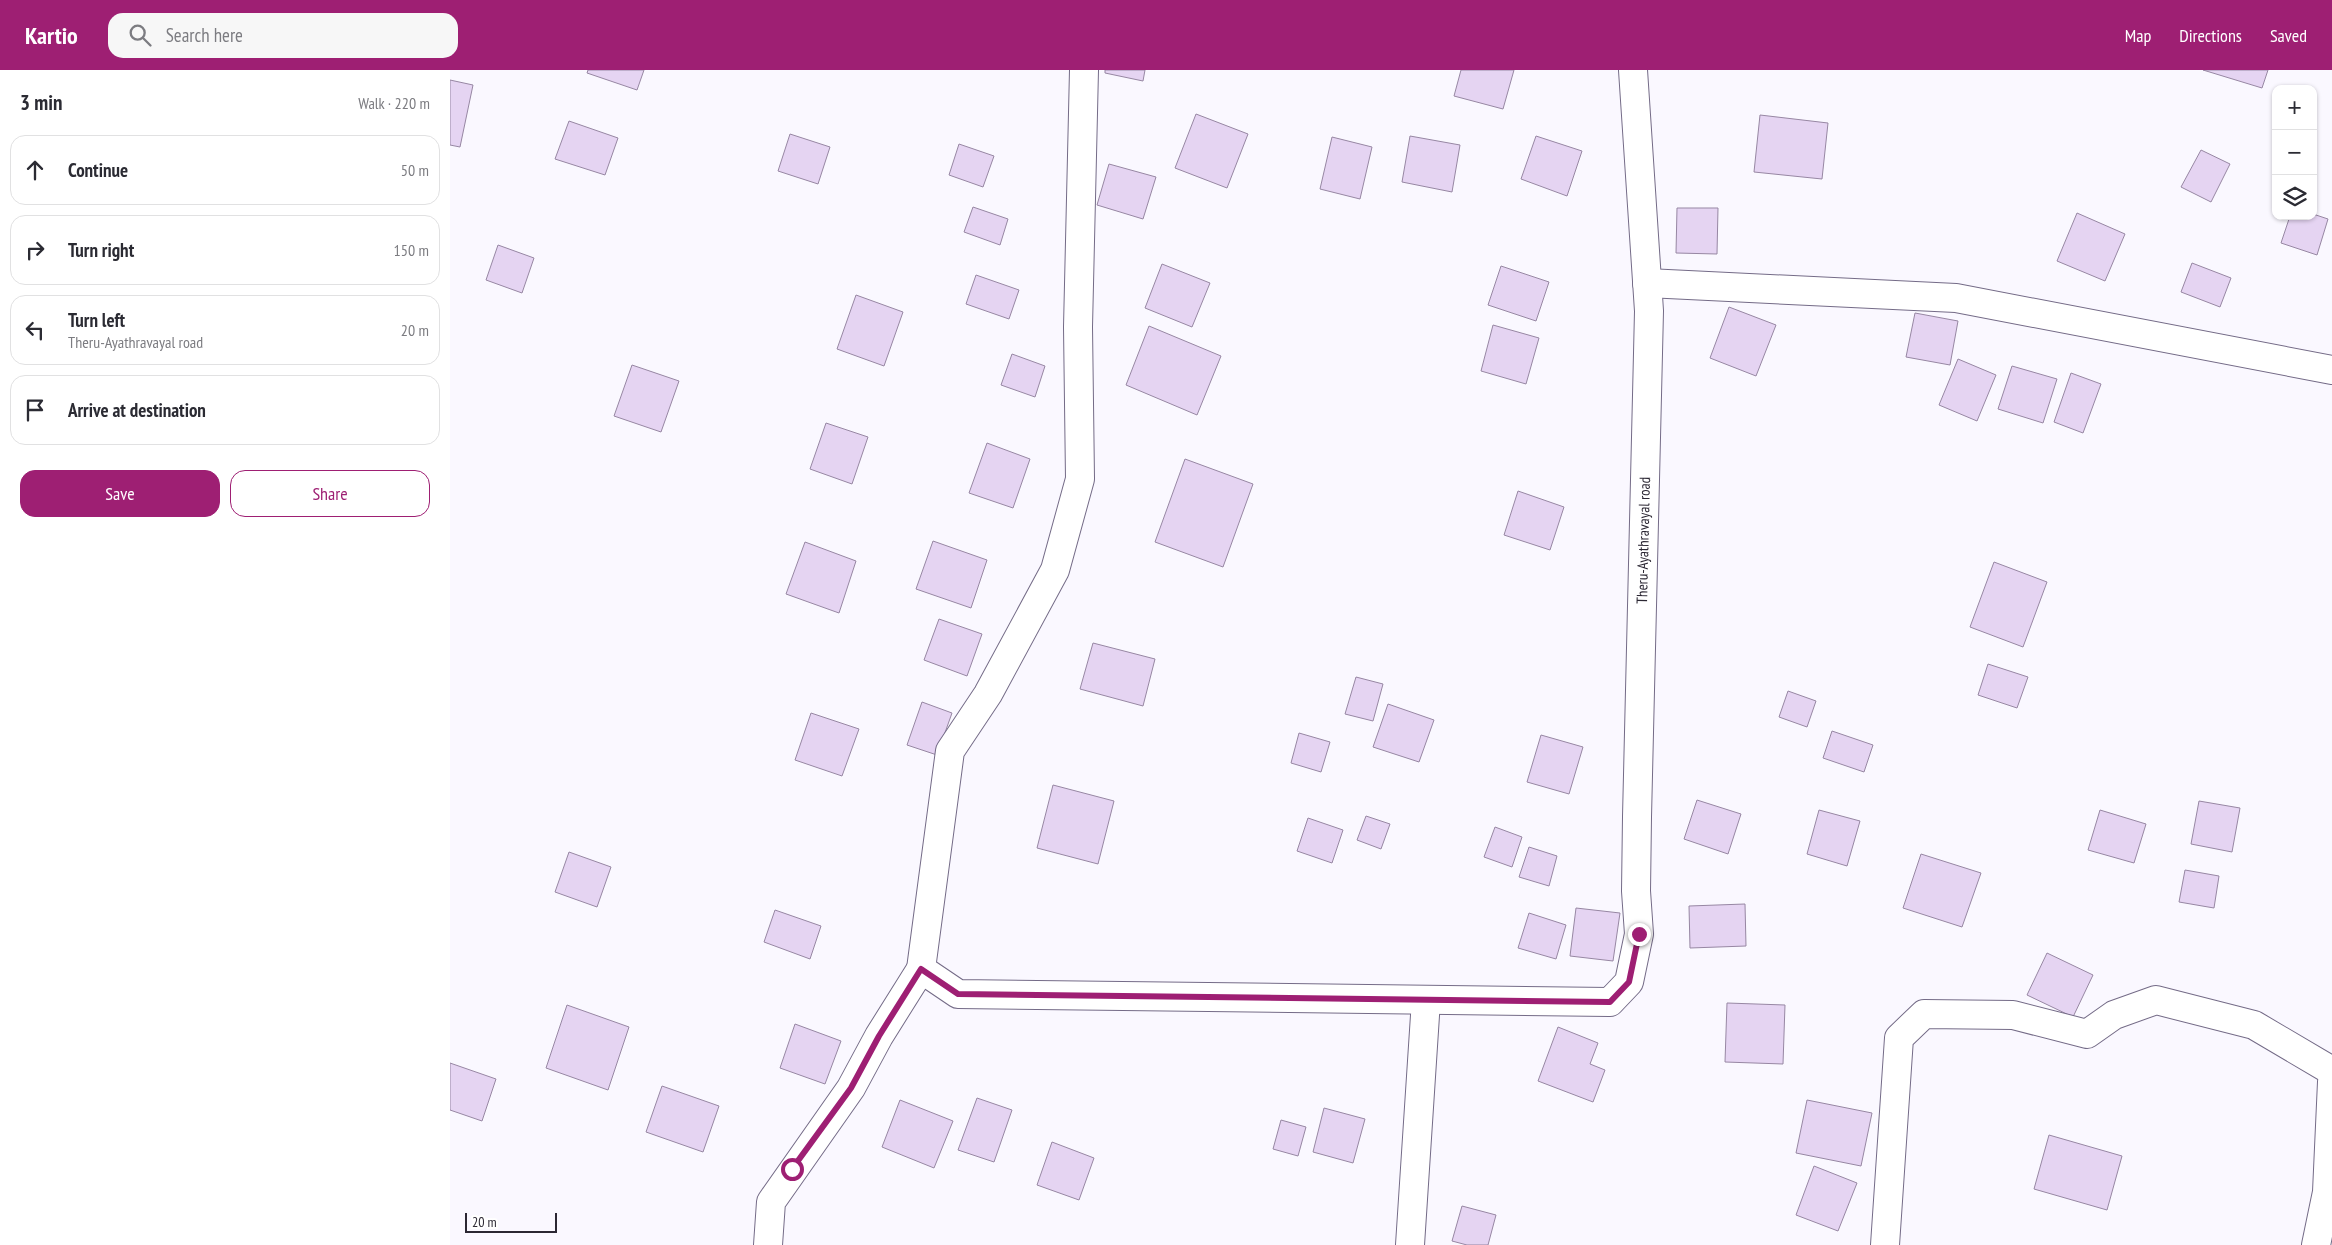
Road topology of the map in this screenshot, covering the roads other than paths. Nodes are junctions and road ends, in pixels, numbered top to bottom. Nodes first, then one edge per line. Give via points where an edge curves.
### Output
1 (1084, 70) edge
2 (1633, 70) edge
3 (1647, 283) junction
4 (2332, 370) edge
5 (921, 969) junction
6 (1426, 1000) junction
7 (2332, 1071) edge
8 (2332, 1082) edge
9 (768, 1245) edge
10 (1410, 1245) edge
11 (1885, 1245) edge
12 (2316, 1245) edge

1 - 5 street via 1078,327 1080,479 1055,570 988,694 950,751
2 - 3 street, Theru-Ayathravayal road
3 - 4 street via 1956,298
3 - 6 street, Theru-Ayathravayal road via 1649,311 1636,892 1639,934 1629,982 1610,1002
5 - 6 street via 958,994
5 - 9 street via 851,1088 771,1202
6 - 10 street
7 - 11 street via 2254,1025 2156,1000 2114,1015 2087,1034 2013,1015 1924,1014 1899,1038
8 - 12 street via 2327,1192

